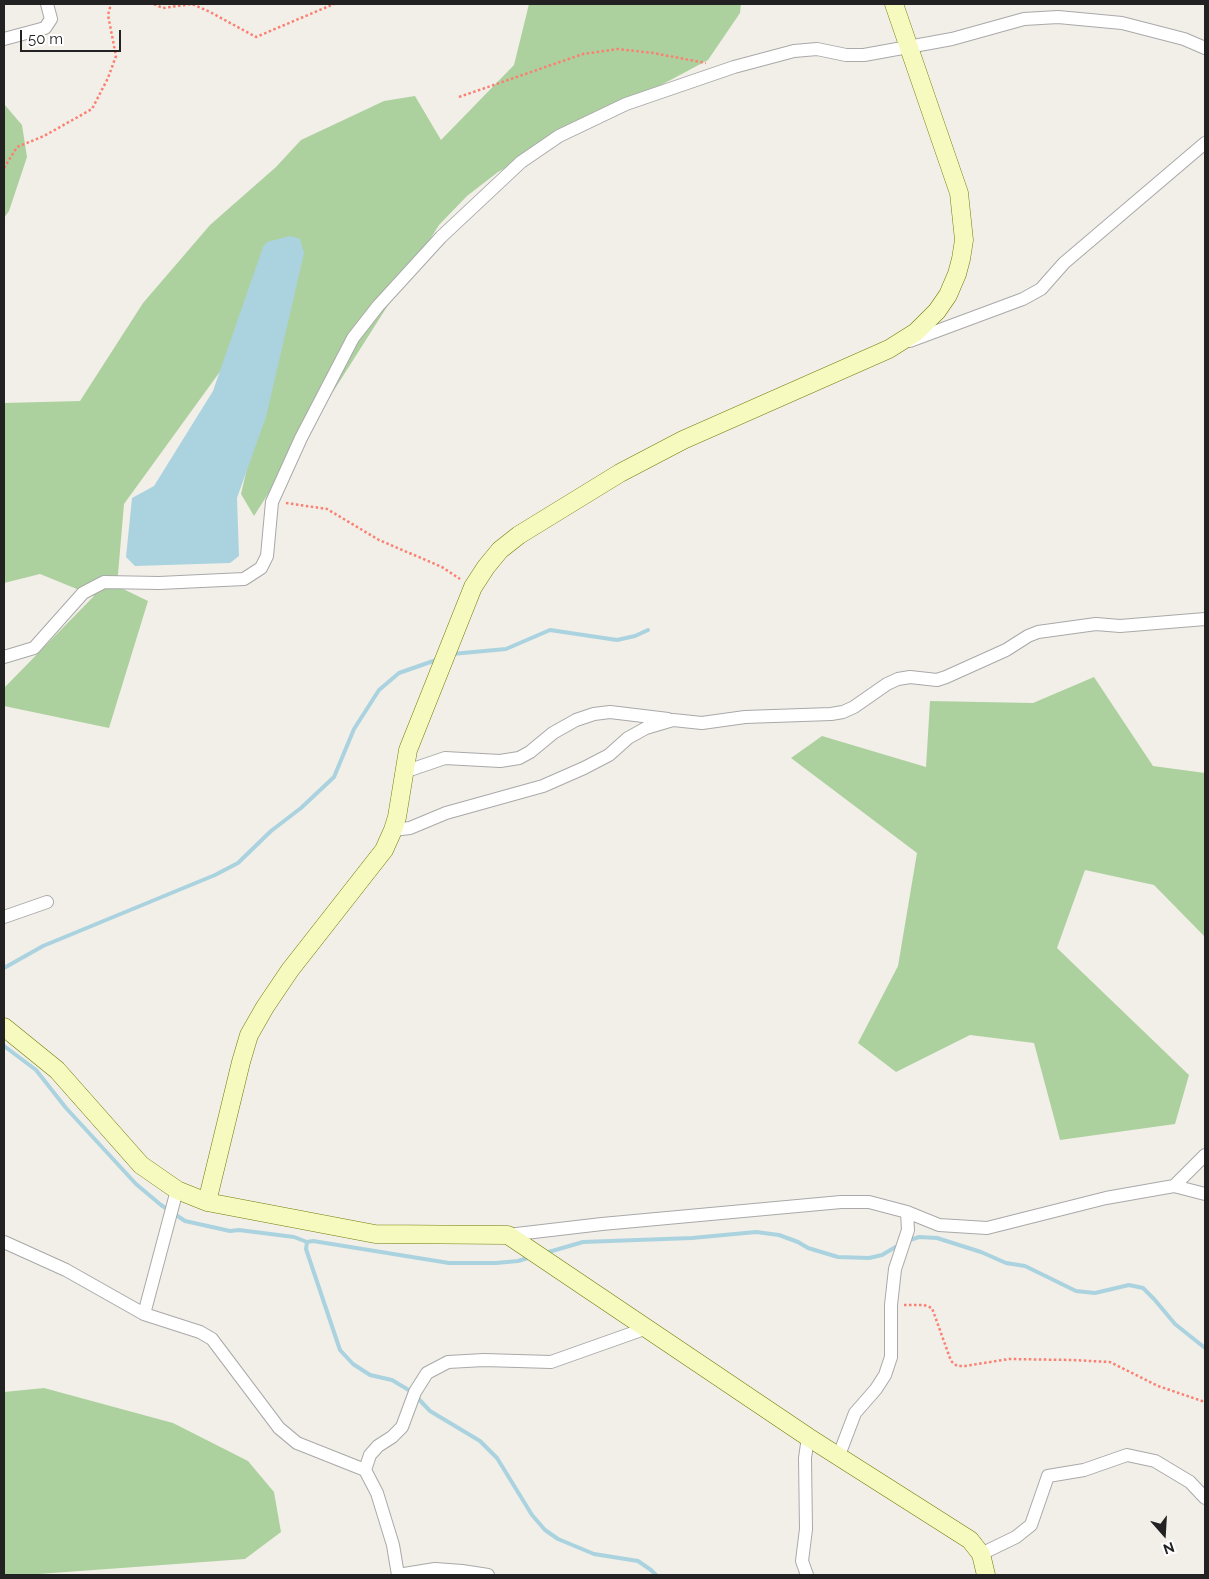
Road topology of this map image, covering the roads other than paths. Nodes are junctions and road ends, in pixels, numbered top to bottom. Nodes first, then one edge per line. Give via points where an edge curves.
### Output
1 (47, 4) edge
2 (894, 4) edge
3 (4, 39) edge
4 (908, 47) junction
5 (1205, 48) edge
6 (1205, 143) edge
7 (889, 349) junction
8 (1205, 619) edge
9 (4, 658) edge
10 (672, 720) junction
11 (404, 772) junction
12 (394, 830) junction
13 (47, 902) dead end
14 (4, 917) edge
15 (4, 1027) edge
16 (1205, 1155) edge
17 (1174, 1186) junction
18 (1205, 1194) edge
19 (175, 1195) junction
20 (207, 1202) junction
21 (907, 1212) junction
22 (508, 1236) junction
23 (4, 1242) edge
24 (144, 1314) junction
25 (647, 1328) junction
26 (808, 1436) junction
27 (839, 1456) junction
28 (366, 1470) junction
29 (1205, 1498) edge
30 (981, 1554) junction
31 (488, 1575) edge
32 (807, 1575) edge
33 (986, 1575) edge

1 - 3 street via 51,19 45,28
2 - 4 street
4 - 5 street via 952,39 1024,19 1058,16 1122,23 1184,39
4 - 7 street via 959,193 964,240 957,274 937,311 916,332
4 - 9 street via 864,55 817,49 794,51 626,104 558,136 521,162 441,237 353,338 272,502 267,556 261,568 244,578 159,583 104,582 83,593 34,648
6 - 7 street via 1064,263 1041,289 1023,299
7 - 11 street via 683,440 620,473 500,550 474,586 408,750
8 - 10 street via 1120,626 1096,624 1038,632 946,677 937,680 898,679 854,707 837,713 745,717 702,723
10 - 11 street via 610,712 594,714 553,733 519,758 500,761 445,758
10 - 12 street via 646,728 628,738 610,755 543,786 446,814 410,828
11 - 12 street
12 - 20 street via 384,850 290,970 249,1035
13 - 14 street
15 - 19 street via 57,1070 142,1165
16 - 17 street
17 - 18 street
17 - 21 street via 1106,1198 987,1228 939,1225
19 - 20 street
19 - 24 street
20 - 22 street via 375,1234
21 - 22 street via 870,1202 841,1202
21 - 27 street via 908,1230 895,1269 891,1304 891,1358 876,1389 855,1412
22 - 25 street
23 - 24 street via 66,1270
24 - 28 street via 212,1339 279,1428 297,1443
25 - 26 street
25 - 28 street via 551,1362 448,1362 427,1373 415,1392 402,1427 370,1455
26 - 27 street
26 - 32 street via 802,1561
27 - 30 street via 970,1540
28 - 31 street via 377,1493 393,1545 398,1575 435,1569
29 - 30 street via 1190,1482 1155,1461 1127,1455 1084,1470 1048,1476 1031,1525 1016,1537
30 - 33 street

